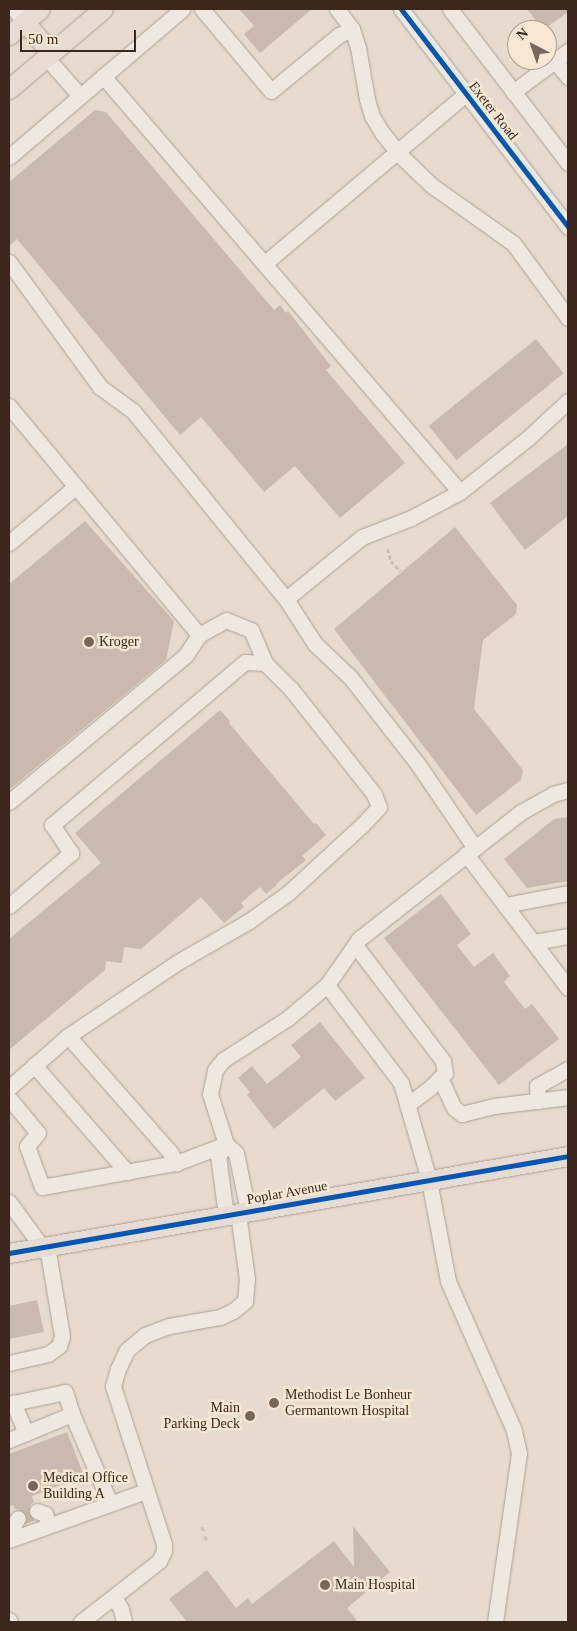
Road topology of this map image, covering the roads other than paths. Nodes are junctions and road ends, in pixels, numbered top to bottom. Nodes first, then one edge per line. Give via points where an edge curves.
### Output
1 (40, 9) edge
2 (103, 9) edge
3 (182, 9) edge
4 (202, 9) edge
5 (337, 9) edge
6 (401, 9) edge
7 (450, 9) edge
8 (19, 15) edge
9 (352, 29) junction
10 (9, 35) edge
11 (568, 51) edge
12 (48, 55) junction
13 (557, 59) edge
14 (557, 63) edge
15 (542, 70) edge
16 (103, 76) junction
17 (568, 77) edge
18 (9, 89) edge
19 (513, 92) junction
20 (466, 94) junction
21 (80, 96) junction
22 (397, 151) junction
23 (9, 157) edge
24 (568, 164) edge
25 (568, 227) edge
26 (9, 262) edge
27 (265, 263) junction
28 (568, 318) edge
29 (568, 401) edge
30 (9, 406) edge
31 (75, 487) junction
32 (460, 492) junction
33 (9, 543) edge
34 (286, 599) junction
35 (199, 635) junction
36 (265, 663) junction
37 (568, 790) edge
38 (9, 802) edge
39 (470, 851) junction
40 (568, 893) edge
41 (505, 905) junction
42 (9, 906) edge
43 (568, 936) edge
44 (534, 942) junction
45 (355, 945) junction
46 (327, 985) junction
47 (568, 988) edge
48 (68, 1036) junction
49 (34, 1065) junction
50 (568, 1069) edge
51 (440, 1078) junction
52 (9, 1088) edge
53 (568, 1097) edge
54 (9, 1098) edge
55 (538, 1101) junction
56 (407, 1105) junction
57 (226, 1144) junction
58 (568, 1156) edge
59 (176, 1163) junction
60 (127, 1172) junction
61 (429, 1180) junction
62 (9, 1202) edge
63 (237, 1213) junction
64 (44, 1247) junction
65 (9, 1253) edge
66 (9, 1363) edge
67 (72, 1414) junction
68 (26, 1433) junction
69 (9, 1440) edge
70 (146, 1491) junction
71 (110, 1503) junction
72 (37, 1511) dead end
73 (18, 1518) dead end
74 (50, 1525) junction
75 (13, 1539) edge
76 (114, 1597) junction
77 (81, 1622) edge
78 (124, 1622) edge
79 (495, 1622) edge

1 - 8 main road
2 - 12 main road
3 - 16 street
4 - 9 street via 271,91 339,35
5 - 9 street
6 - 20 street, Exeter Road
7 - 19 street, Exeter Road
8 - 10 main road
8 - 12 main road
9 - 22 street via 372,116
11 - 13 street
12 - 18 main road
12 - 21 street
14 - 17 street
15 - 19 street
16 - 21 street
16 - 27 street
19 - 24 street, Exeter Road
20 - 22 street
20 - 25 street, Exeter Road
21 - 23 street
22 - 27 street
22 - 28 street via 431,185 513,243
26 - 34 street via 100,387 133,411
27 - 32 street
29 - 32 street via 528,438
30 - 31 street
31 - 33 street
31 - 35 street
32 - 34 street via 411,518 362,537
34 - 39 street via 315,644 350,677 417,763
35 - 36 street via 226,620 251,630
35 - 38 street via 185,656
36 - 42 street via 245,662 52,826 71,852
36 - 48 street via 297,697 374,794 379,807 288,893 249,922 178,962
37 - 39 street via 553,794 521,812
39 - 41 street
39 - 45 street
40 - 41 street
41 - 44 street
43 - 44 street
44 - 47 street
45 - 46 street
45 - 51 street via 443,1061 445,1073
46 - 56 street via 401,1083
46 - 57 street via 288,1018 223,1060 215,1070 210,1094
48 - 49 street
48 - 59 street via 170,1152
49 - 52 street
49 - 60 street
50 - 55 street via 537,1086
51 - 55 street via 454,1108 462,1114
51 - 56 street
53 - 55 street
54 - 60 street via 38,1133 27,1146 42,1187
56 - 61 street
57 - 59 street
57 - 63 street via 236,1153
57 - 63 street via 218,1156
58 - 61 main road, Poplar Avenue
59 - 60 street
61 - 63 main road, Poplar Avenue
61 - 79 street via 448,1281 514,1428 519,1453
62 - 64 street
63 - 64 main road, Poplar Avenue
63 - 70 street via 247,1279 245,1301 220,1317 169,1326 145,1335 128,1350 118,1369 113,1386
64 - 65 main road, Poplar Avenue
64 - 66 street via 62,1336 59,1346 48,1354
67 - 68 street
67 - 68 street via 65,1392 13,1403
67 - 71 street
68 - 69 street
70 - 71 street
70 - 76 street via 164,1551 159,1561
71 - 74 street
72 - 74 street via 45,1514
73 - 75 street via 13,1526
74 - 75 street
76 - 77 street
76 - 78 street

